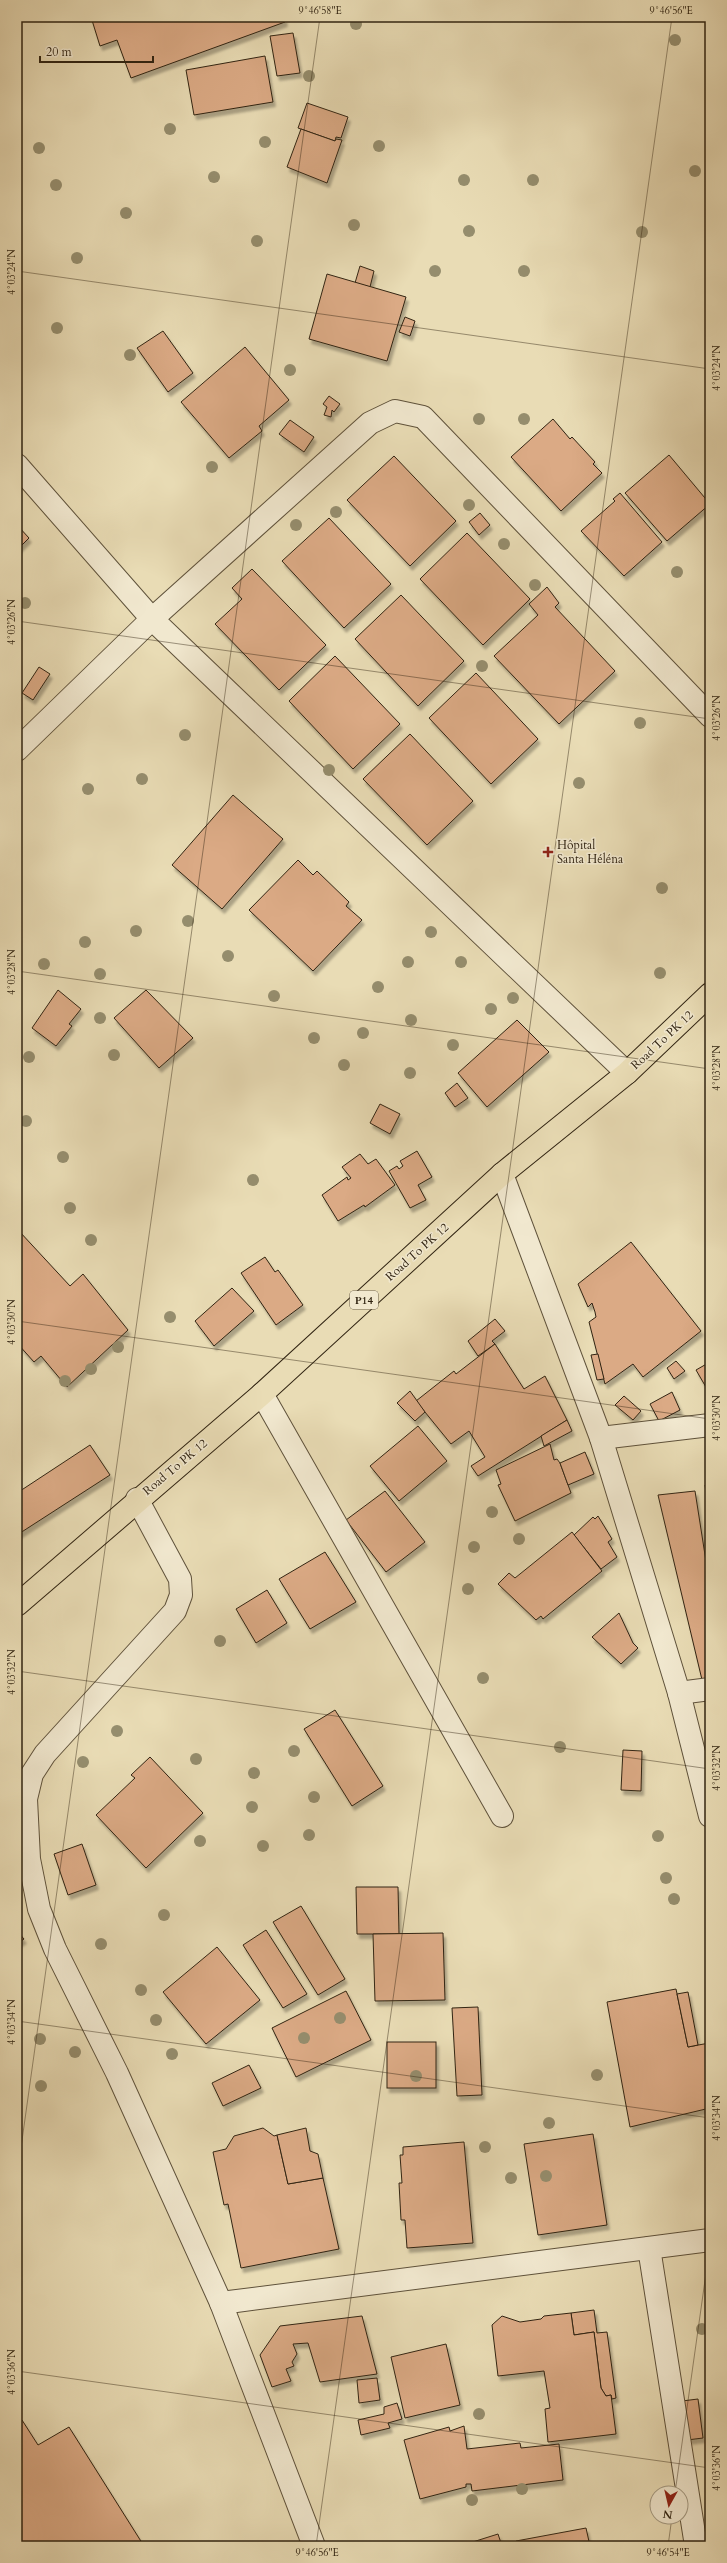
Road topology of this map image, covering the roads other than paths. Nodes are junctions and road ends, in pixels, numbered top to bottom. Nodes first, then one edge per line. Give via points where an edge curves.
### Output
1 (17, 465) edge
2 (152, 619) junction
3 (710, 716) edge
4 (17, 750) edge
5 (710, 994) edge
6 (627, 1073) junction
7 (502, 1174) junction
8 (262, 1394) junction
9 (710, 1425) edge
10 (601, 1438) junction
11 (137, 1499) junction
12 (17, 1605) edge
13 (710, 1689) edge
14 (679, 1692) junction
15 (502, 1816) dead end
16 (710, 1816) edge
17 (710, 2240) edge
18 (649, 2248) junction
19 (221, 2303) junction
20 (314, 2546) edge
21 (696, 2546) edge

1 - 2 street
2 - 3 street via 370,423 395,411 423,417
2 - 4 street
2 - 6 street
5 - 6 main road, Road To PK 12 / P14
6 - 7 main road, Road To PK 12 / P14
7 - 8 main road, Road To PK 12 / P14
7 - 10 street
8 - 11 main road, Road To PK 12 / P14
8 - 15 street
9 - 10 street
10 - 14 street
11 - 12 main road, Road To PK 12 / P14
11 - 19 street via 180,1579 181,1595 175,1611 45,1754 32,1774 26,1799 29,1859 39,1909 55,1949 117,2073
13 - 14 street
14 - 16 street
17 - 18 street
18 - 19 street
18 - 21 street
19 - 20 street

